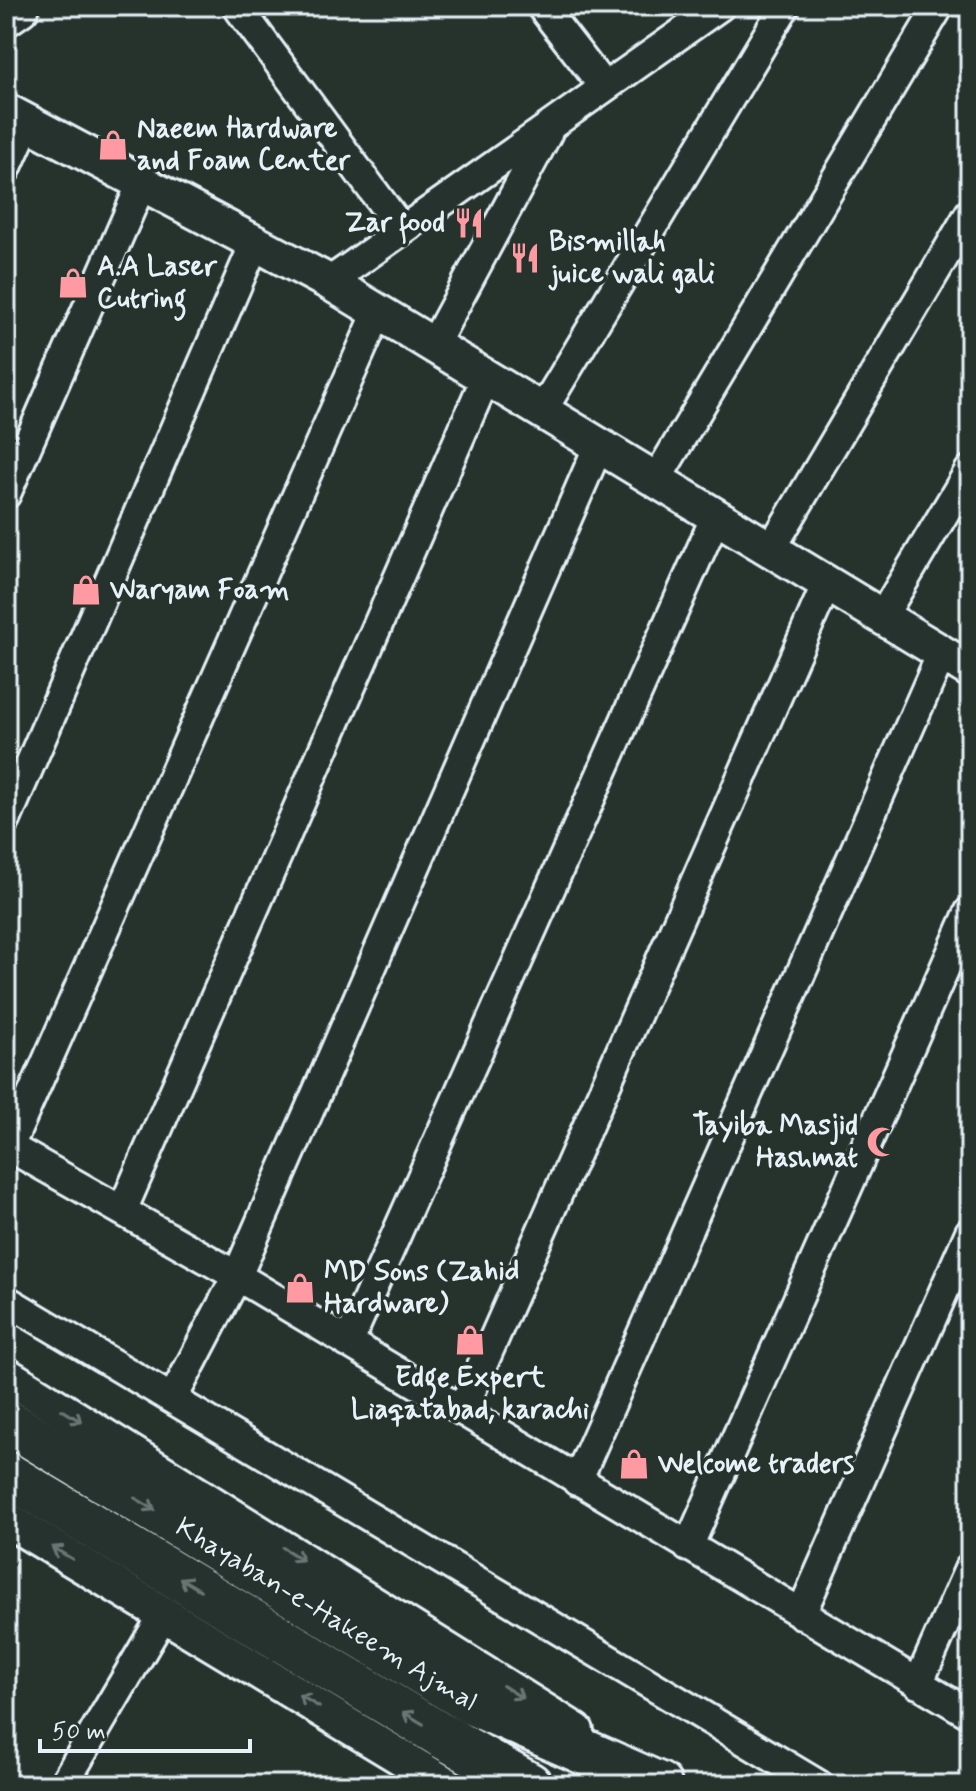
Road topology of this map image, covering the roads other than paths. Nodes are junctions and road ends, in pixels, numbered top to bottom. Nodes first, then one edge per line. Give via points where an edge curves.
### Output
1 (19, 6) edge
2 (237, 6) edge
3 (541, 6) edge
4 (720, 6) edge
5 (785, 6) edge
6 (939, 6) edge
7 (6, 15) edge
8 (604, 87) junction
9 (17, 116) edge
10 (552, 124) junction
11 (6, 169) edge
12 (142, 183) junction
13 (970, 213) edge
14 (402, 230) junction
15 (255, 243) junction
16 (329, 282) junction
17 (378, 312) junction
18 (433, 346) junction
19 (486, 377) junction
20 (542, 411) junction
21 (599, 445) junction
22 (970, 470) edge
23 (656, 480) junction
24 (6, 494) edge
25 (716, 516) junction
26 (771, 549) junction
27 (827, 583) junction
28 (882, 617) junction
29 (956, 661) edge
30 (6, 820) edge
31 (970, 911) edge
32 (7, 1146) edge
33 (122, 1211) junction
34 (970, 1232) edge
35 (237, 1276) junction
36 (6, 1300) edge
37 (348, 1343) junction
38 (6, 1375) edge
39 (173, 1398) junction
40 (462, 1411) junction
41 (6, 1421) edge
42 (6, 1474) edge
43 (577, 1481) junction
44 (6, 1519) edge
45 (688, 1547) junction
46 (970, 1567) edge
47 (164, 1614) junction
48 (801, 1614) junction
49 (918, 1684) junction
50 (970, 1714) edge
51 (63, 1785) edge
52 (447, 1785) edge
53 (529, 1785) edge
54 (660, 1785) edge
55 (819, 1785) edge

1 - 7 main road
2 - 14 street
3 - 8 street
4 - 8 street
5 - 20 street
6 - 23 street
8 - 10 street
9 - 11 street
9 - 12 street
10 - 14 street
10 - 18 street
12 - 15 street
12 - 24 street
13 - 26 street
14 - 16 street
15 - 16 street
15 - 30 street
16 - 17 street
17 - 18 street
17 - 32 street
18 - 19 street
19 - 20 street
19 - 33 street
20 - 21 street
21 - 23 street
21 - 35 street
22 - 28 street
23 - 25 street
25 - 26 street
25 - 37 street
26 - 27 street
27 - 28 street
27 - 40 street
28 - 29 street
29 - 43 street
31 - 45 street
32 - 33 street
33 - 35 street
34 - 48 street
35 - 37 street
35 - 39 street
36 - 39 street
37 - 40 street
38 -> 54 street
39 - 55 street
40 - 43 street
41 -> 54 highway, Khayaban-e-Hakeem Ajmal via 471,1702
53 -> 42 highway, Khayaban-e-Hakeem Ajmal
43 - 45 street
47 -> 44 street
45 - 48 street
46 - 49 street
47 - 51 street
52 -> 47 street
48 - 49 street
49 - 50 street

